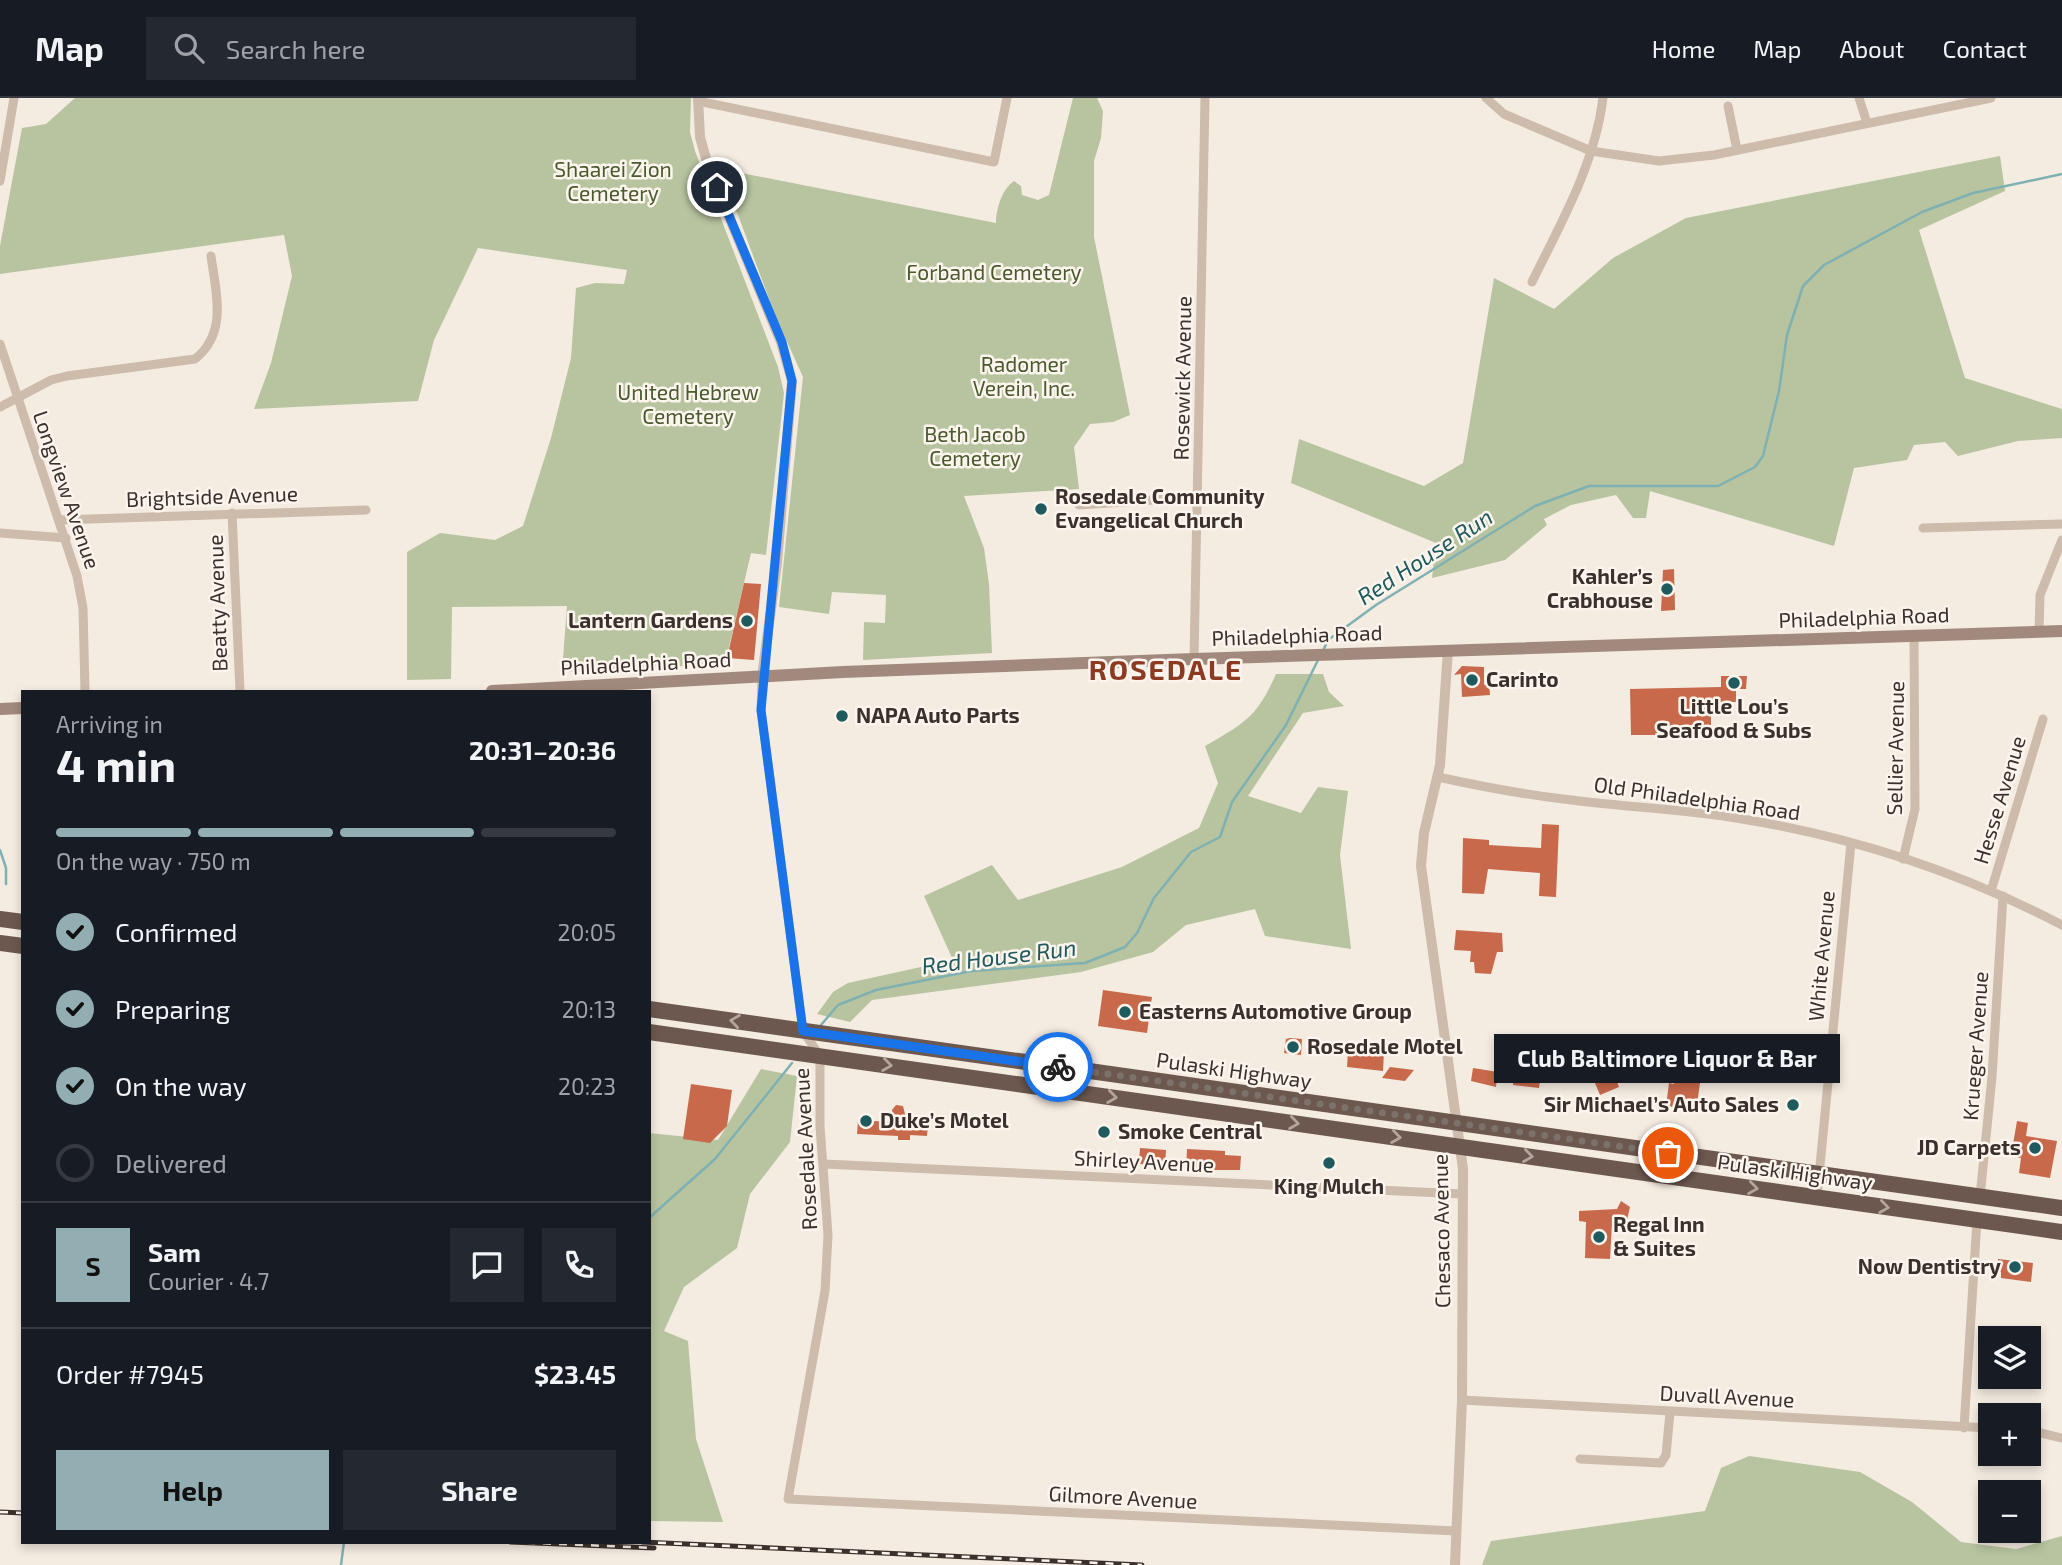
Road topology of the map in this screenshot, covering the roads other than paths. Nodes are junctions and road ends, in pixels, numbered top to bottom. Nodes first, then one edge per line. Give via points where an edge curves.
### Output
1 (15, 98) edge
2 (1007, 98) edge
3 (1205, 98) edge
4 (1486, 98) edge
5 (1603, 98) edge
6 (1859, 98) edge
7 (1991, 98) edge
8 (698, 100) edge
9 (1728, 106) dead end
10 (1867, 123) junction
11 (1737, 150) junction
12 (1591, 151) junction
13 (0, 181) edge
14 (211, 256) dead end
15 (1532, 282) dead end
16 (0, 344) edge
17 (16, 397) junction
18 (0, 407) edge
19 (1199, 497) junction
20 (1079, 505) dead end
21 (366, 510) dead end
22 (232, 513) junction
23 (60, 520) junction
24 (2062, 524) edge
25 (1923, 528) dead end
26 (0, 533) edge
27 (66, 538) junction
28 (2062, 540) edge
29 (2062, 631) edge
30 (2039, 632) junction
31 (1914, 636) junction
32 (1448, 650) junction
33 (1194, 659) junction
34 (762, 677) junction
35 (85, 690) edge
36 (240, 690) edge
37 (511, 690) edge
38 (21, 708) edge
39 (0, 709) edge
40 (2043, 719) dead end
41 (1438, 777) junction
42 (1851, 843) junction
43 (1903, 859) junction
44 (1991, 891) junction
45 (2003, 896) junction
46 (0, 919) edge
47 (21, 922) edge
48 (2062, 925) edge
49 (0, 943) edge
50 (21, 946) edge
51 (651, 1009) edge
52 (803, 1031) junction
53 (651, 1032) edge
54 (820, 1056) junction
55 (1458, 1122) junction
56 (1460, 1145) junction
57 (824, 1164) junction
58 (1819, 1174) junction
59 (1464, 1194) junction
60 (1816, 1197) junction
61 (1980, 1197) junction
62 (2062, 1208) edge
63 (1976, 1220) junction
64 (2062, 1232) edge
65 (1462, 1400) junction
66 (1670, 1412) junction
67 (1964, 1428) junction
68 (1978, 1428) edge
69 (2041, 1433) edge
70 (2062, 1438) edge
71 (1580, 1459) dead end
72 (788, 1499) joint
73 (1456, 1536) junction
74 (1455, 1565) edge

1 - 13 street
2 - 8 street via 994,162
3 - 19 street, Rosewick Avenue
4 - 12 street via 1504,114
5 - 12 street
6 - 10 street
7 - 10 street
8 - 34 street via 700,137 708,166 782,342 792,381
9 - 11 street
10 - 11 street
11 - 12 street via 1659,161
12 - 15 street
14 - 17 street via 217,327 195,359 67,376
16 - 17 street, Longview Avenue
17 - 18 street
17 - 23 street, Longview Avenue
19 - 20 street
19 - 33 street, Rosewick Avenue
21 - 22 street, Brightside Avenue
22 - 23 street, Brightside Avenue
22 - 36 street, Beatty Avenue
23 - 27 street, Longview Avenue
24 - 25 street
26 - 27 street
27 - 35 street, Longview Avenue via 82,597
28 - 30 street via 2040,595
29 - 30 main road, Philadelphia Road
30 - 31 main road, Philadelphia Road
31 - 32 main road, Philadelphia Road
31 - 43 street, Sellier Avenue via 1915,809
32 - 33 main road, Philadelphia Road
32 - 41 street, Chesaco Avenue
33 - 34 main road, Philadelphia Road
34 - 37 main road, Philadelphia Road
34 - 52 street, Rosedale Avenue via 761,710
38 - 39 main road
40 - 44 street, Hesse Avenue
41 - 42 street, Old Philadelphia Road via 1564,800 1732,817
41 - 55 street, Chesaco Avenue via 1421,866
42 - 43 street, Old Philadelphia Road
42 - 58 street, White Avenue
43 - 44 street, Old Philadelphia Road
44 - 45 street, Old Philadelphia Road
45 - 48 street, Old Philadelphia Road
45 - 61 street, Krueger Avenue
46 - 47 highway
49 - 50 highway
52 -> 51 highway, Pulaski Highway
52 - 54 street, Rosedale Avenue
52 - 55 highway, Pulaski Highway
53 - 54 highway, Pulaski Highway
54 -> 56 highway, Pulaski Highway
54 - 57 street, Rosedale Avenue
55 - 56 street, Chesaco Avenue
55 - 58 highway, Pulaski Highway
56 - 59 street, Chesaco Avenue
56 -> 60 highway, Pulaski Highway
57 - 59 street, Shirley Avenue
57 - 72 street, Rosedale Avenue via 825,1291
58 - 60 street, White Avenue
58 - 61 highway, Pulaski Highway
59 - 65 street, Chesaco Avenue
60 -> 63 highway, Pulaski Highway
61 - 62 highway, Pulaski Highway
63 - 64 highway, Pulaski Highway
63 - 67 street
65 - 66 street, Duvall Avenue
65 - 73 street, Chesaco Avenue
66 - 67 street, Duvall Avenue
66 - 71 street via 1666,1455 1661,1463
67 - 68 street, Duvall Avenue
69 - 70 street
72 - 73 street, Gilmore Avenue
73 - 74 street, Chesaco Avenue

